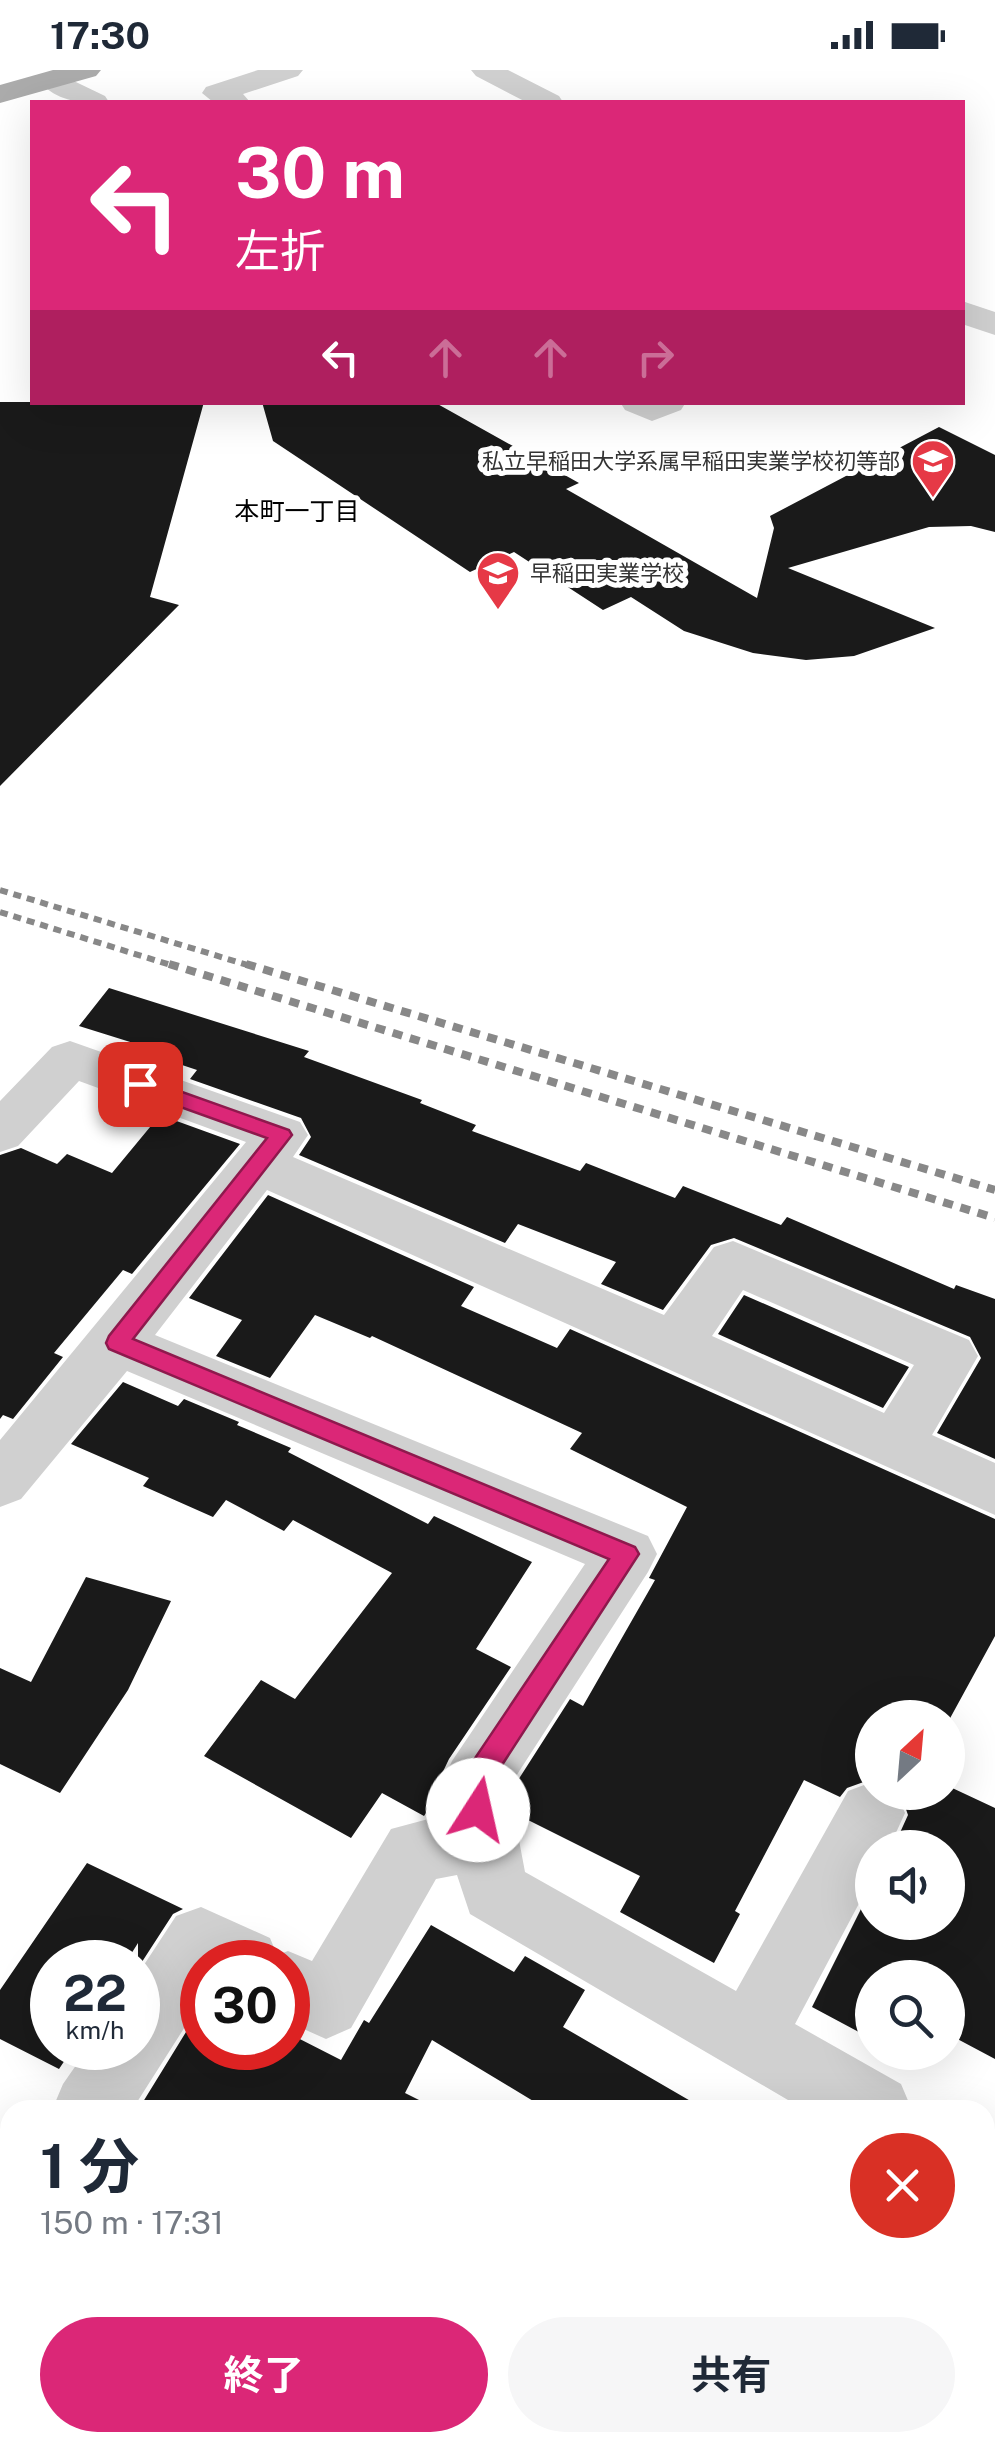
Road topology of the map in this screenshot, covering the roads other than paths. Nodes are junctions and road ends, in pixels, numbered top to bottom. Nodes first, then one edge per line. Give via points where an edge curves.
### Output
1 (86, 70) edge
2 (288, 70) edge
3 (53, 80) junction
4 (491, 83) edge
5 (0, 94) edge
6 (90, 100) edge
7 (231, 100) edge
8 (542, 100) edge
9 (965, 312) edge
10 (995, 324) edge
11 (0, 1133) edge
12 (258, 1164) junction
13 (117, 1343) junction
14 (675, 1344) junction
15 (896, 1444) junction
16 (0, 1482) edge
17 (995, 1490) edge
18 (872, 1813) dead end
19 (482, 1838) junction
20 (180, 1972) edge
21 (310, 1996) edge
22 (160, 2002) edge
23 (749, 2039) junction
24 (115, 2070) edge
25 (96, 2100) edge
26 (857, 2100) edge

1 - 3 main road
2 - 7 street via 217,93
3 - 5 main road
3 - 6 street
4 - 8 street
9 - 10 street
11 - 12 street via 70,1059 282,1135
12 - 13 street
12 - 14 street
13 - 16 street
13 - 19 street via 626,1554 475,1782
14 - 15 street
14 - 15 street via 733,1262 949,1356
15 - 17 street
18 - 23 street
19 - 21 street via 415,1851 326,2004
19 - 23 street via 494,1891
20 - 22 street
23 - 26 street
24 - 25 street

